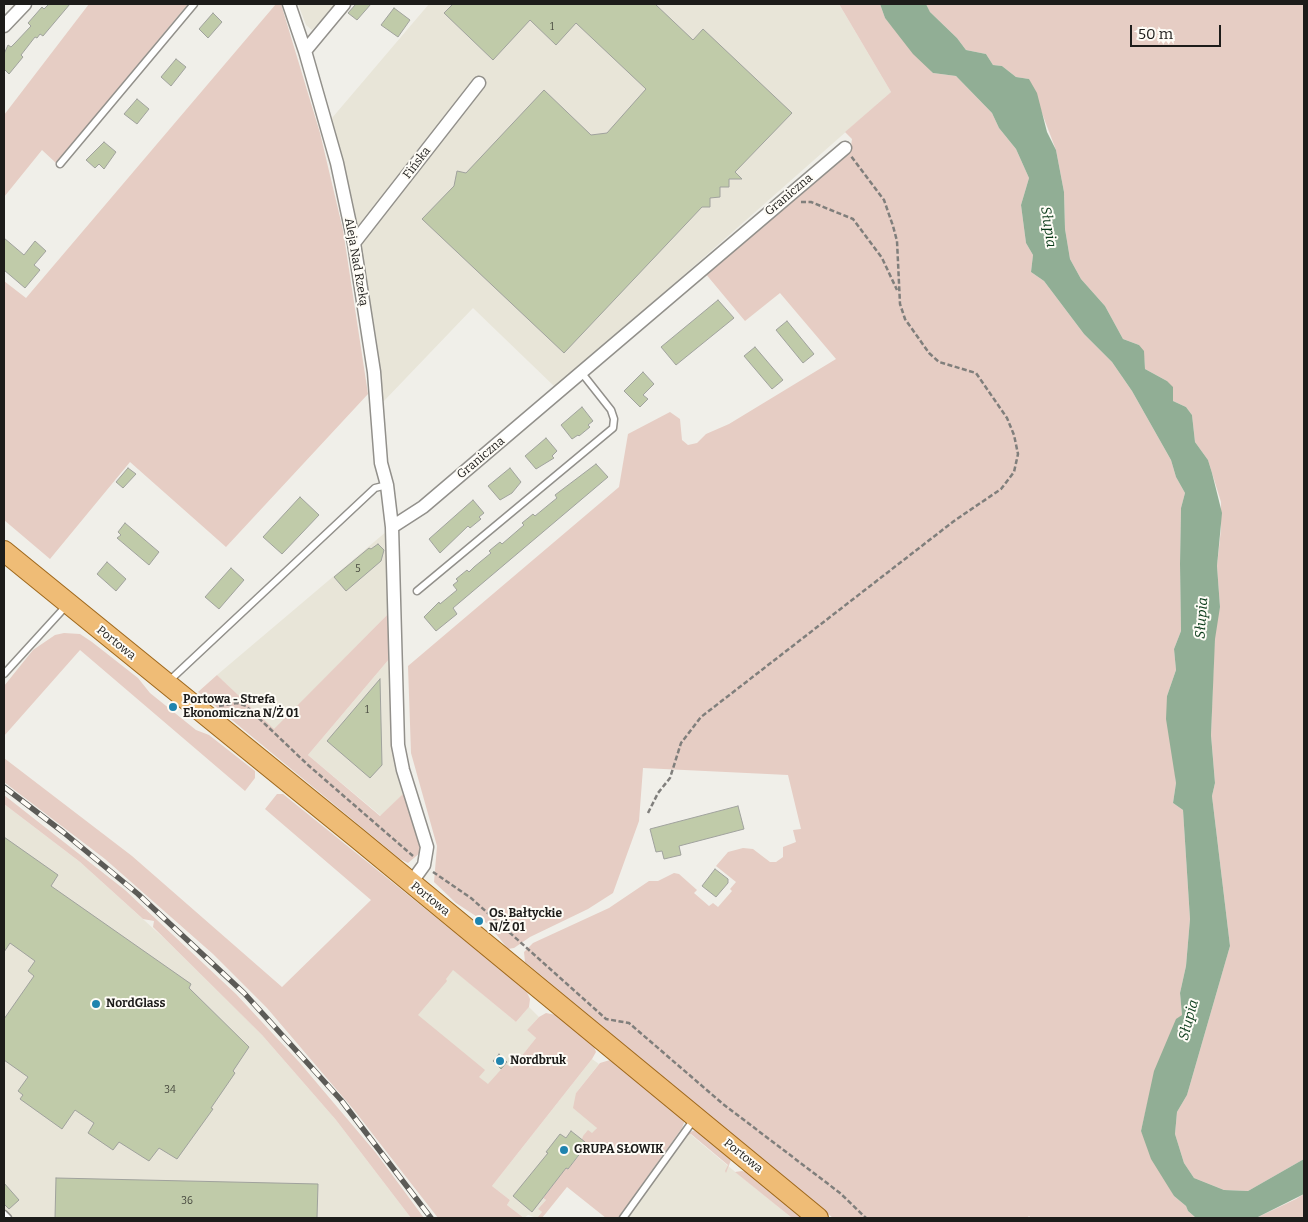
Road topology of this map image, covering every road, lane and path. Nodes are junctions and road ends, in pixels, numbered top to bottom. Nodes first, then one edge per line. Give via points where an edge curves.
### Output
1 (25, 4) edge
2 (194, 4) edge
3 (289, 4) edge
4 (344, 4) edge
5 (4, 26) edge
6 (305, 51) junction
7 (480, 83) dead end
8 (845, 148) joint
9 (60, 164) dead end
10 (782, 201) junction
11 (354, 243) junction
12 (898, 292) junction
13 (581, 372) junction
14 (387, 485) junction
15 (392, 527) junction
16 (4, 551) edge
17 (418, 591) dead end
18 (68, 604) junction
19 (4, 674) edge
20 (166, 684) junction
21 (215, 706) dead end
22 (648, 813) dead end
23 (424, 864) junction
24 (411, 883) junction
25 (695, 1117) junction
26 (4, 1214) edge
27 (8, 1218) edge
28 (623, 1218) edge
29 (818, 1218) edge
30 (866, 1218) edge

1 - 5 street
2 - 9 lane
3 - 6 street, Aleja Nad Rzeką
4 - 6 street
6 - 11 street, Aleja Nad Rzeką via 337,163
7 - 11 street, Fińska
8 - 10 street, Graniczna
8 - 12 path via 884,200 897,241
10 - 12 path via 811,202 853,218 882,258
10 - 13 street, Graniczna
11 - 14 street, Aleja Nad Rzeką via 374,372 381,463
12 - 22 path via 905,319 928,352 939,362 976,373 1007,418 1018,447 1014,472 1001,489 954,521 701,717 681,743 670,778
13 - 15 street, Graniczna via 423,507
13 - 17 lane via 611,410 613,428
14 - 15 street, Aleja Nad Rzeką
14 - 20 lane via 375,488
15 - 23 street via 398,746 426,838
16 - 18 main road, Portowa
18 - 19 lane
18 - 20 main road, Portowa
20 - 24 main road, Portowa
21 - 23 path via 246,706 308,765
23 - 24 street
23 - 30 path via 472,898 606,1019 629,1023 723,1104 840,1193
24 - 25 main road, Portowa
25 - 28 lane
25 - 29 main road, Portowa
26 - 27 lane

